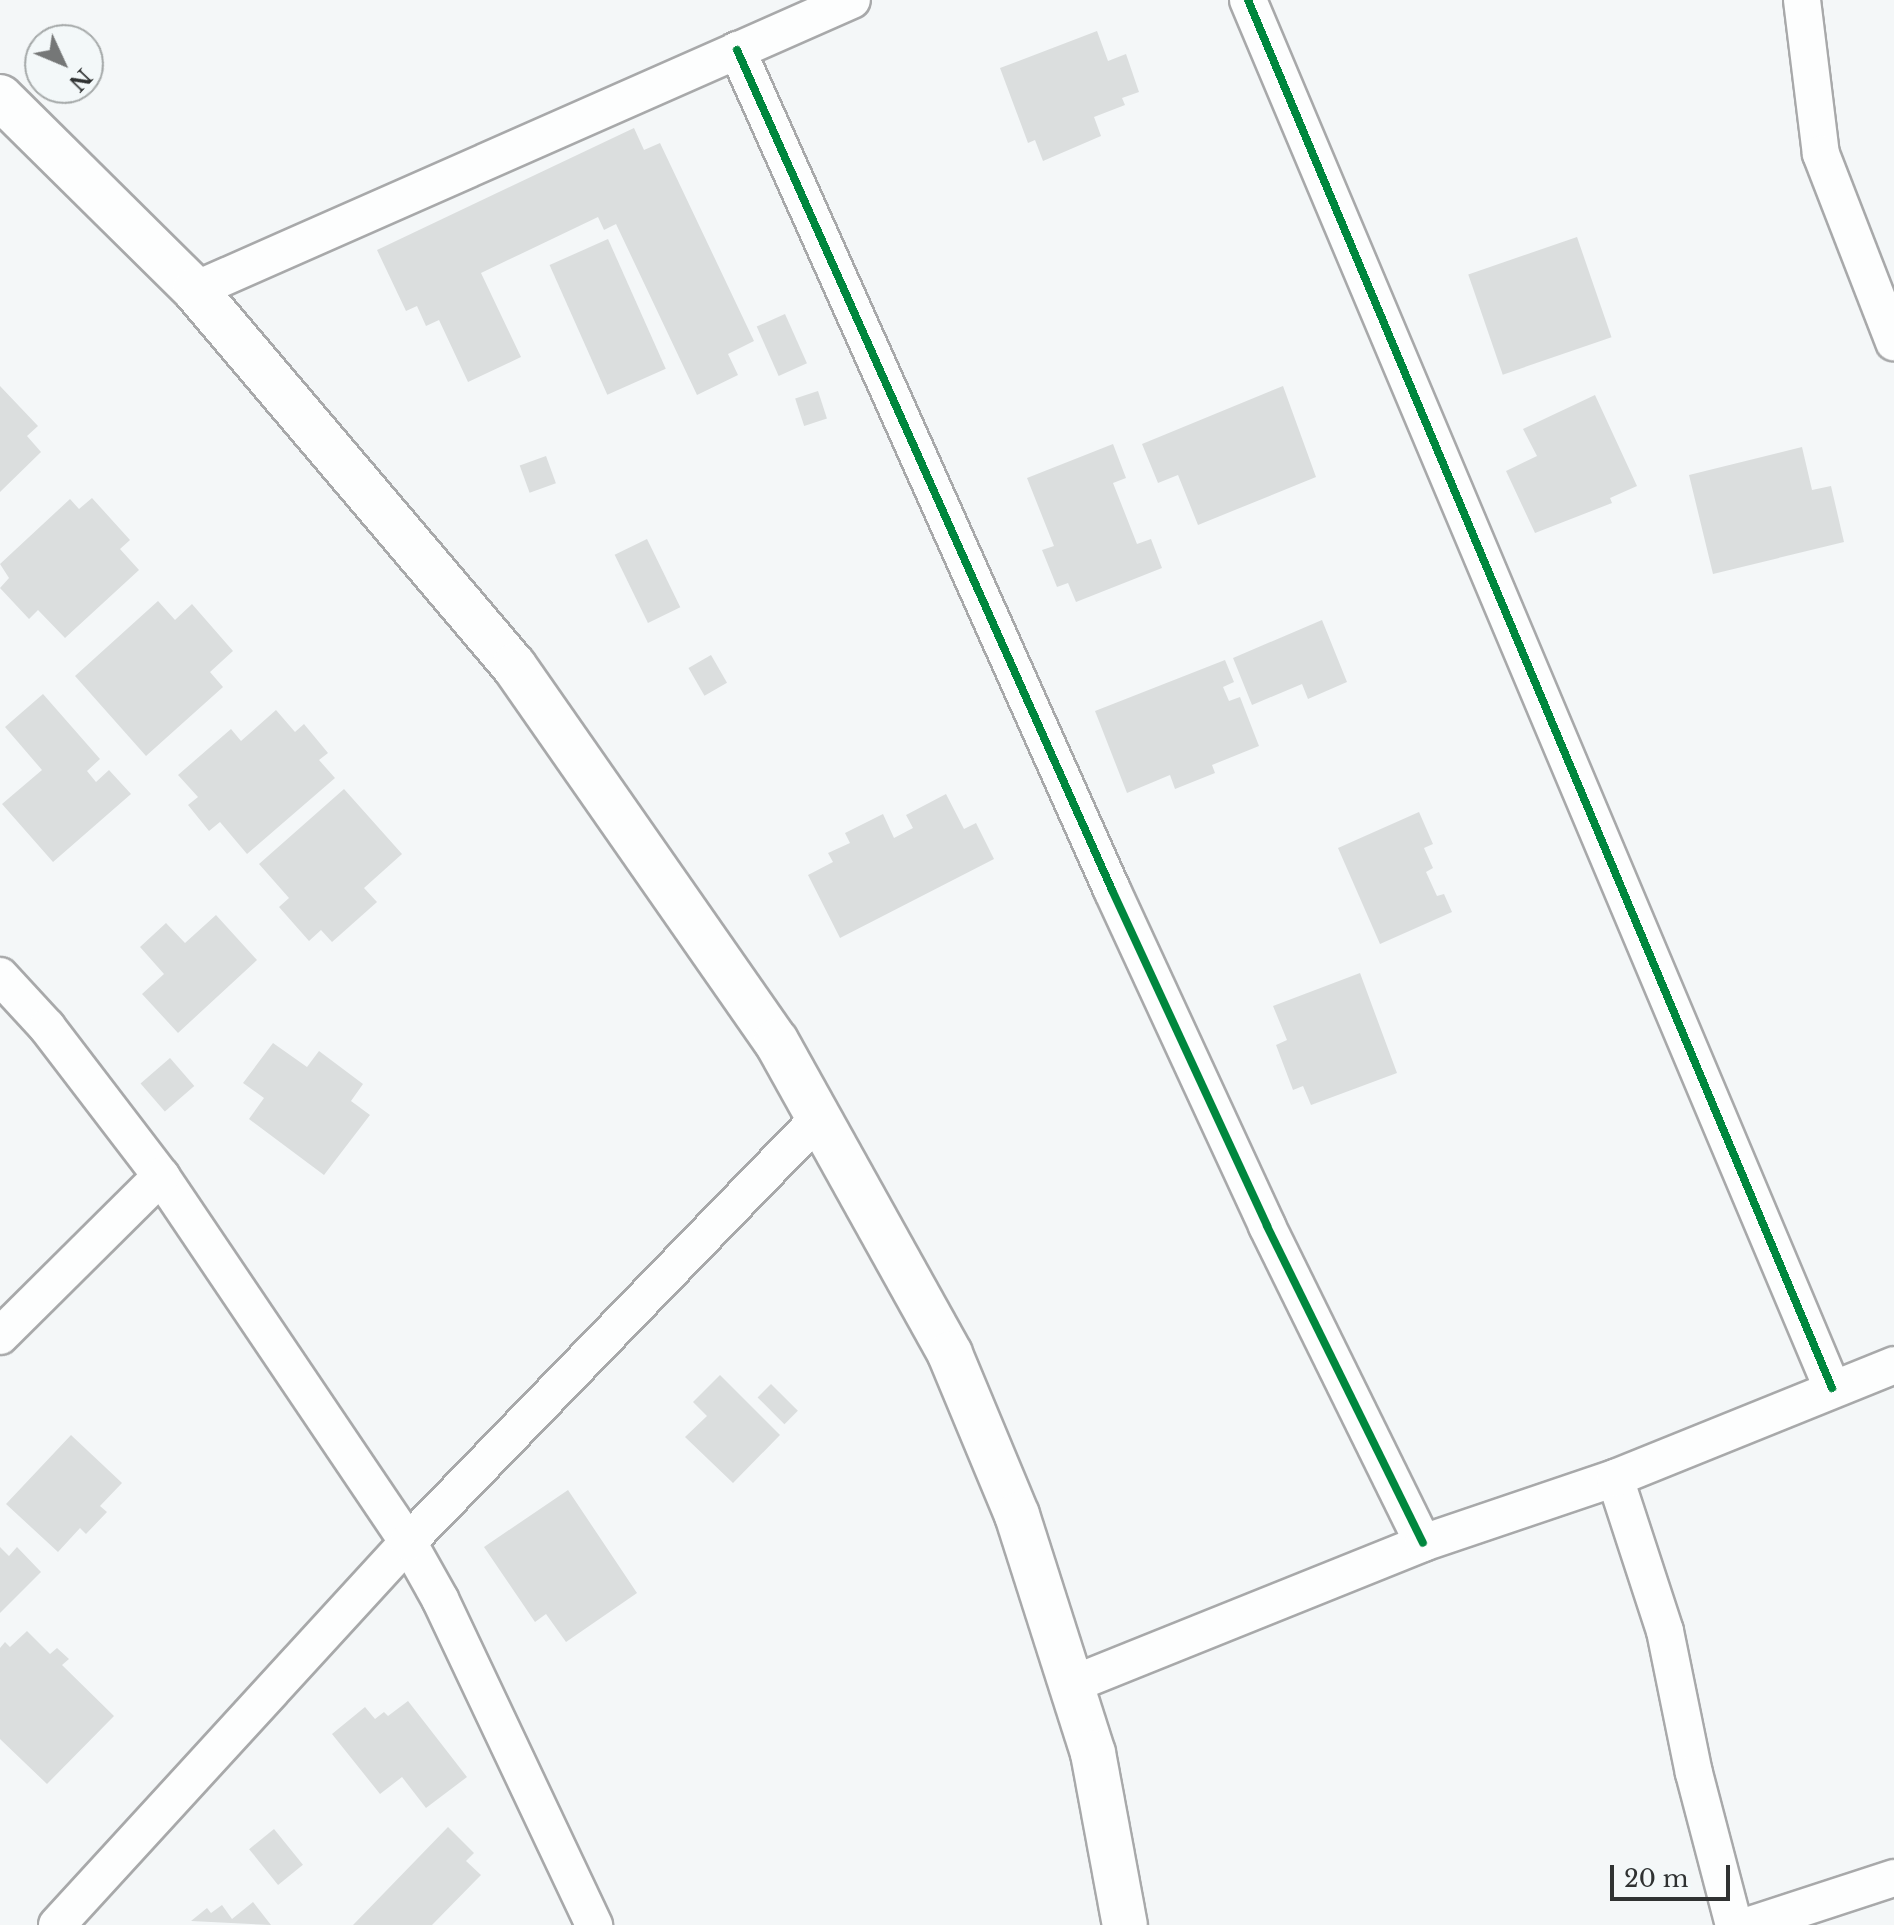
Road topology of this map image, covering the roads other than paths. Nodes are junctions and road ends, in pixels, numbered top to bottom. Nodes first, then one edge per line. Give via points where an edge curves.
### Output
1 (852, 0) edge
2 (1248, 0) edge
3 (1802, 0) edge
4 (737, 50) junction
5 (0, 97) edge
6 (195, 290) junction
7 (1894, 342) edge
8 (0, 976) edge
9 (820, 1117) junction
10 (161, 1176) junction
11 (0, 1336) edge
12 (1894, 1365) edge
13 (1832, 1388) junction
14 (1615, 1478) junction
15 (408, 1542) junction
16 (1423, 1543) junction
17 (1073, 1684) junction
18 (1894, 1878) edge
19 (57, 1925) edge
20 (594, 1925) edge
21 (1125, 1925) edge
22 (1734, 1925) edge
23 (1750, 1925) edge

1 - 4 street
2 - 13 street
3 - 7 street via 1821,154
4 - 6 street
4 - 16 street via 1137,946
5 - 6 main road
6 - 9 main road via 514,666 721,954
8 - 10 street via 47,1027
9 - 15 street
9 - 17 main road via 950,1354 1017,1515
10 - 11 street
10 - 15 street
12 - 13 street
13 - 14 street
14 - 16 street
14 - 22 street via 1665,1631 1694,1773
15 - 19 street
15 - 20 street
16 - 17 street
17 - 21 main road via 1093,1753
18 - 23 street

